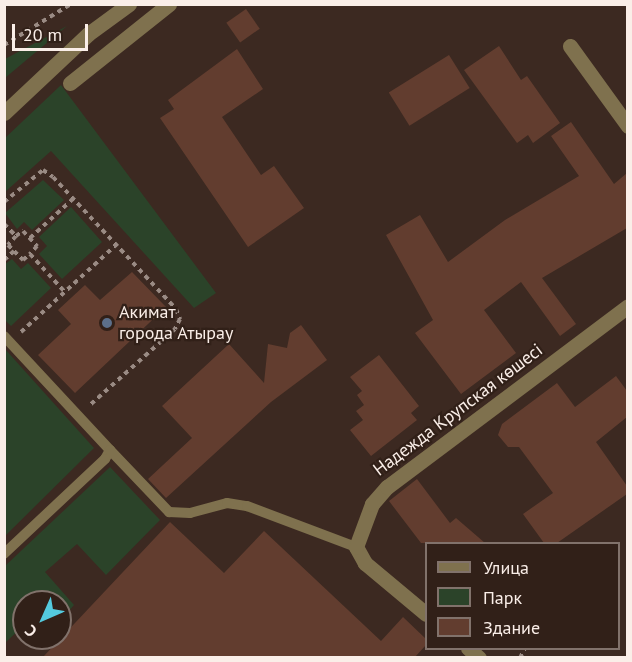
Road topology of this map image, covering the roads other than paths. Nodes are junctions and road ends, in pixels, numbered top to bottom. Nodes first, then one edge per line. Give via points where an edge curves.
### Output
1 (129, 4) edge
2 (170, 4) edge
3 (570, 46) dead end
4 (70, 83) dead end
5 (4, 113) edge
6 (627, 126) edge
7 (627, 306) edge
8 (8, 339) edge
9 (110, 450) junction
10 (356, 547) junction
11 (4, 554) edge
12 (425, 613) edge

1 - 5 street via 88,34
2 - 4 street
3 - 6 street
7 - 10 street, Надежда Крупская көшесі via 387,487 372,504
8 - 9 lane
9 - 10 lane via 169,512 190,513 227,503 247,506
9 - 11 lane
10 - 12 street via 365,563

